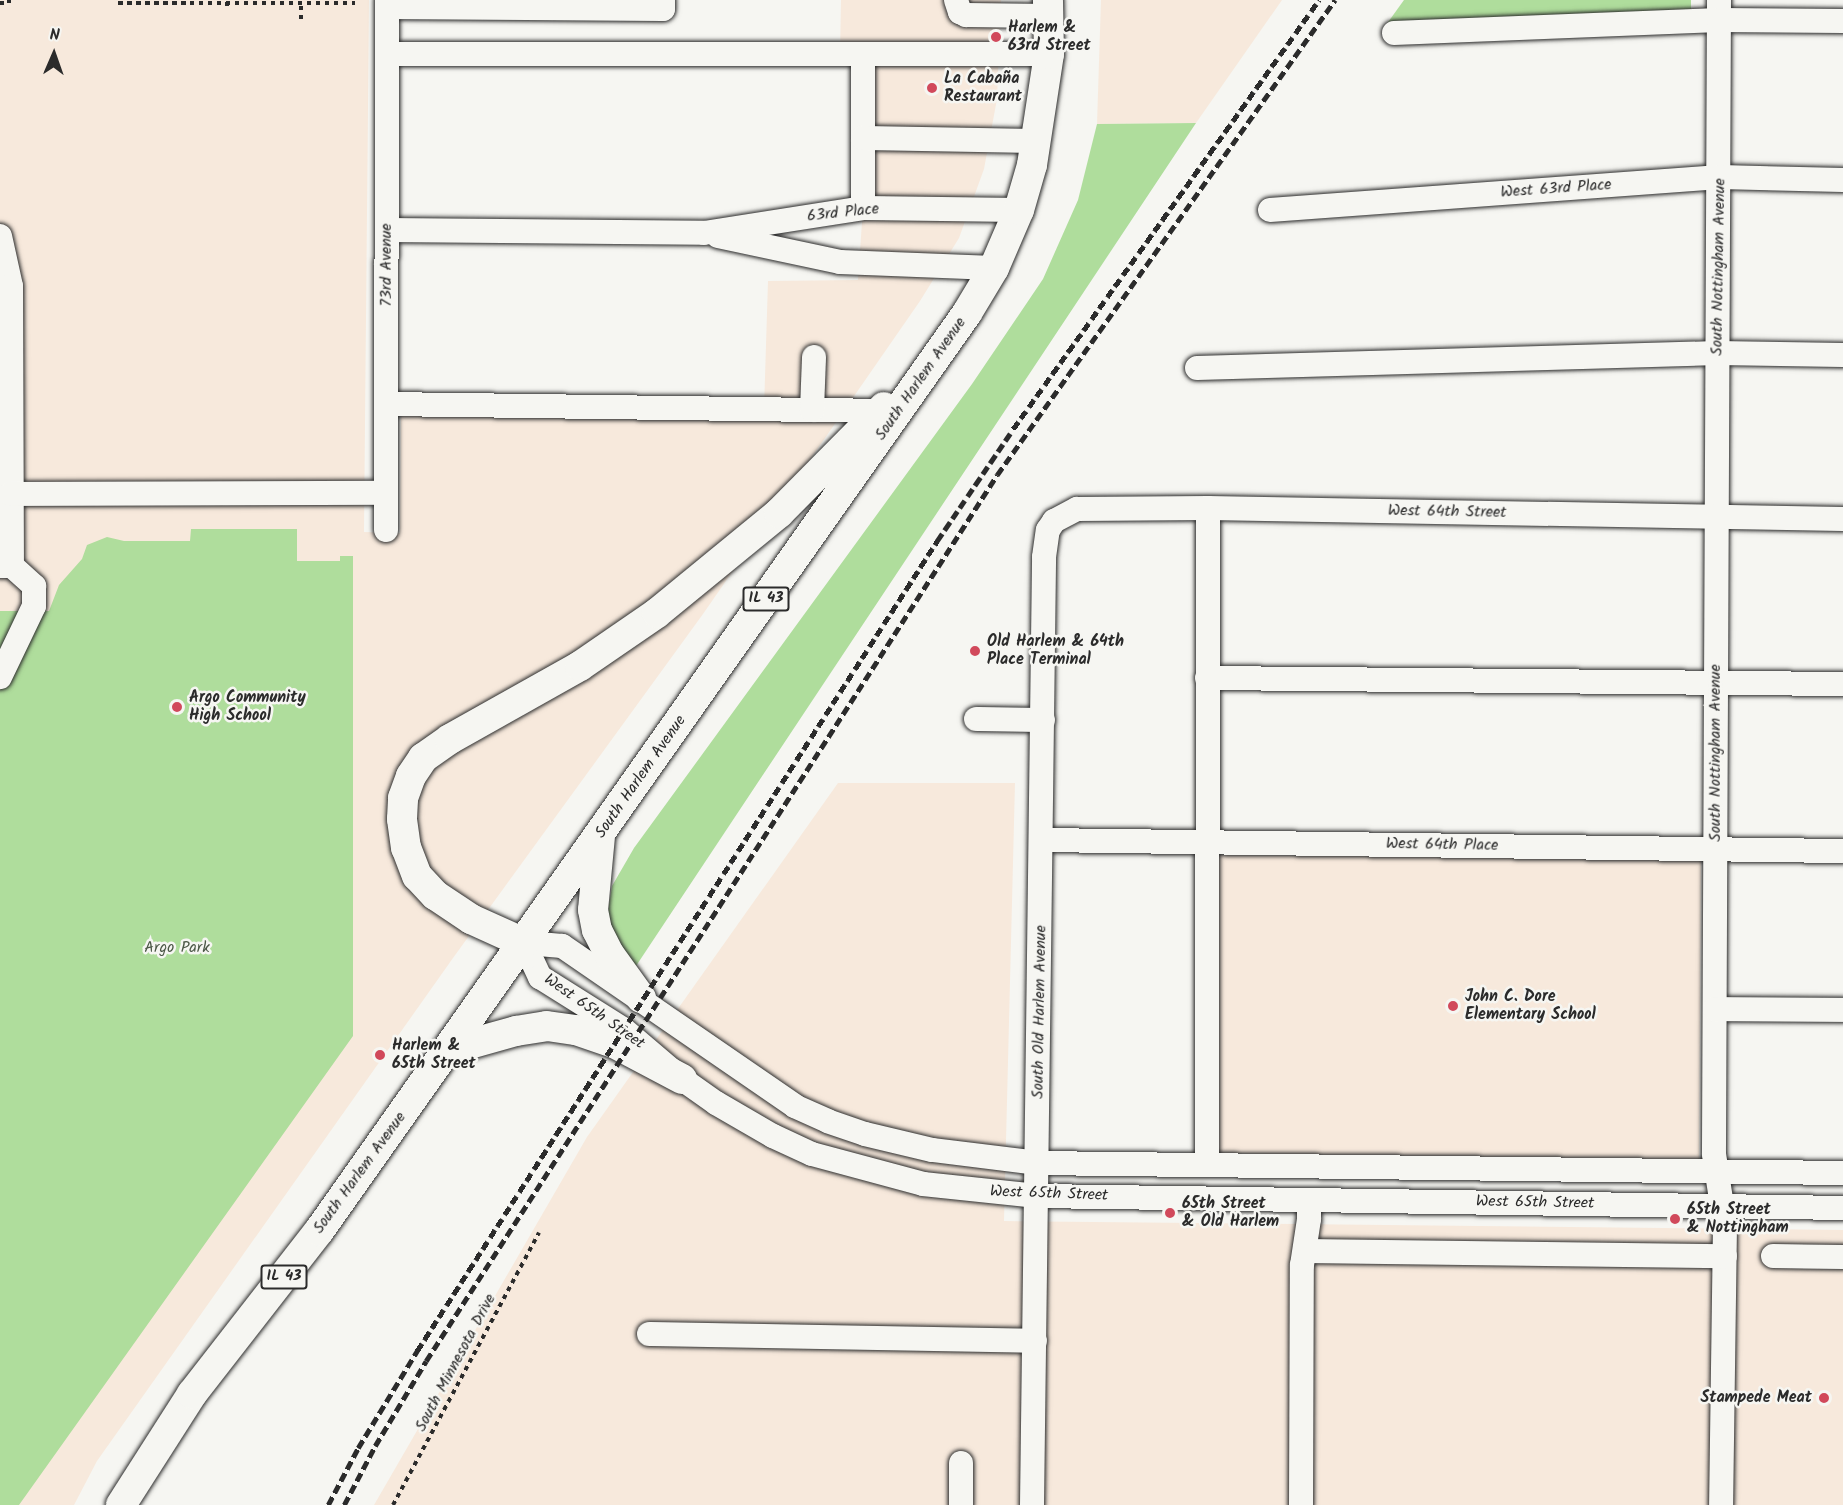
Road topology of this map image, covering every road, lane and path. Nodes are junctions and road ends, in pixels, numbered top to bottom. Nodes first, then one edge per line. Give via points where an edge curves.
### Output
1 (9, 0) edge
2 (663, 0) edge
3 (956, 0) edge
4 (0, 3) edge
5 (118, 3) dead end
6 (227, 3) edge
7 (301, 3) junction
8 (356, 3) dead end
9 (387, 3) edge
10 (1048, 8) edge
11 (1719, 10) edge
12 (301, 19) dead end
13 (1843, 21) edge
14 (1394, 33) dead end
15 (387, 54) junction
16 (862, 54) junction
17 (1049, 54) junction
18 (863, 138) junction
19 (1037, 141) junction
20 (1720, 177) junction
21 (1843, 180) edge
22 (863, 208) junction
23 (1019, 210) junction
24 (1270, 210) dead end
25 (387, 230) junction
26 (704, 233) junction
27 (0, 236) edge
28 (994, 268) junction
29 (1717, 353) junction
30 (1843, 355) edge
31 (814, 357) dead end
32 (933, 363) junction
33 (1197, 368) dead end
34 (386, 404) junction
35 (812, 410) junction
36 (881, 411) junction
37 (386, 493) junction
38 (11, 494) junction
39 (1208, 508) junction
40 (1717, 518) junction
41 (1843, 519) edge
42 (1054, 520) joint
43 (386, 530) dead end
44 (6, 566) edge
45 (0, 677) edge
46 (1207, 678) junction
47 (1716, 682) junction
48 (1843, 684) edge
49 (976, 719) dead end
50 (1043, 720) junction
51 (600, 836) junction
52 (1042, 840) junction
53 (1206, 842) junction
54 (1716, 849) junction
55 (1843, 851) edge
56 (524, 943) junction
57 (641, 999) junction
58 (1715, 1009) junction
59 (1843, 1010) edge
60 (448, 1050) junction
61 (682, 1079) junction
62 (1038, 1163) junction
63 (1207, 1165) junction
64 (1717, 1172) junction
65 (1843, 1173) edge
66 (1037, 1196) junction
67 (1309, 1200) junction
68 (1722, 1206) junction
69 (1843, 1208) edge
70 (539, 1233) dead end
71 (1305, 1251) junction
72 (1725, 1256) junction
73 (1773, 1256) dead end
74 (1843, 1257) edge
75 (649, 1334) dead end
76 (1035, 1341) junction
77 (961, 1463) dead end
78 (121, 1505) edge
79 (393, 1505) edge
80 (961, 1505) edge
81 (1032, 1505) edge
82 (1301, 1505) edge
83 (1721, 1505) edge

1 - 4 path
2 - 9 street via 663,9
3 - 10 street via 960,12 966,15
5 - 6 path
6 - 7 path
7 - 8 path
7 - 12 path
9 - 15 street, 73rd Avenue
10 - 17 main road, South Harlem Avenue / IL 43
11 - 13 street
11 - 14 street
11 - 20 street, South Nottingham Avenue
15 - 16 street
15 - 25 street, 73rd Avenue
16 - 17 street
16 - 18 street
17 - 19 main road, South Harlem Avenue / IL 43
18 - 19 street
18 - 22 street
19 - 23 main road, South Harlem Avenue / IL 43
20 - 21 street, West 63rd Place
20 - 24 street, West 63rd Place
20 - 29 street, South Nottingham Avenue
22 - 23 street, 63rd Place
22 - 26 street, 63rd Place
23 - 28 main road, South Harlem Avenue / IL 43
25 - 26 street, 63rd Place
25 - 34 street, 73rd Avenue
26 - 28 street, 63rd Place via 840,262
27 - 38 street via 11,286
28 - 32 main road, South Harlem Avenue / IL 43
29 - 30 street
29 - 33 street
29 - 40 street, South Nottingham Avenue
31 - 35 street
32 - 36 main road
32 - 51 main road, South Harlem Avenue / IL 43
34 - 35 street
34 - 37 street, 73rd Avenue
35 - 36 street
36 - 56 main road via 779,513 657,613 580,666 423,758 403,798 406,848 417,876 435,895 471,919
37 - 38 street
37 - 43 street, 73rd Avenue
38 - 44 street
39 - 40 street, West 64th Street
39 - 42 street, West 64th Street via 1084,509
39 - 46 street
40 - 41 street, West 64th Street
40 - 47 street, South Nottingham Avenue
42 - 50 street, South Old Harlem Avenue via 1047,530 1044,556
44 - 45 street via 33,586 34,606
46 - 47 street
46 - 53 street
47 - 48 street
47 - 54 street, South Nottingham Avenue
49 - 50 street
50 - 52 street, South Old Harlem Avenue
51 - 56 main road, South Harlem Avenue / IL 43
51 - 57 main road via 593,910 597,930
52 - 53 street, West 64th Place
52 - 62 street, South Old Harlem Avenue
53 - 54 street, West 64th Place
53 - 63 street
54 - 55 street, West 64th Place
54 - 58 street, South Nottingham Avenue
56 - 57 street, West 65th Street via 562,946
56 - 60 main road, South Harlem Avenue / IL 43
56 - 61 street, West 65th Street via 540,977 628,1033
57 - 62 street, West 65th Street via 757,1082 828,1122 932,1150
58 - 59 street
58 - 64 street, South Nottingham Avenue
60 - 61 main road via 547,1026 576,1030 614,1043
60 - 78 main road, South Harlem Avenue / IL 43 via 319,1232 192,1394
61 - 66 street, West 65th Street via 773,1136 812,1154 923,1184
62 - 63 street, West 65th Street
62 - 66 street, South Old Harlem Avenue
63 - 64 street, West 65th Street
64 - 65 street, West 65th Street
64 - 68 street, South Nottingham Avenue
66 - 67 street, West 65th Street
66 - 76 street, South Old Harlem Avenue
67 - 68 street, West 65th Street
67 - 71 street
68 - 69 street, West 65th Street
68 - 72 street, South Nottingham Avenue
70 - 79 path, South Minnesota Drive
71 - 72 street
71 - 82 street
72 - 83 street, South Nottingham Avenue
73 - 74 street
75 - 76 street
76 - 81 street, South Old Harlem Avenue
77 - 80 street

